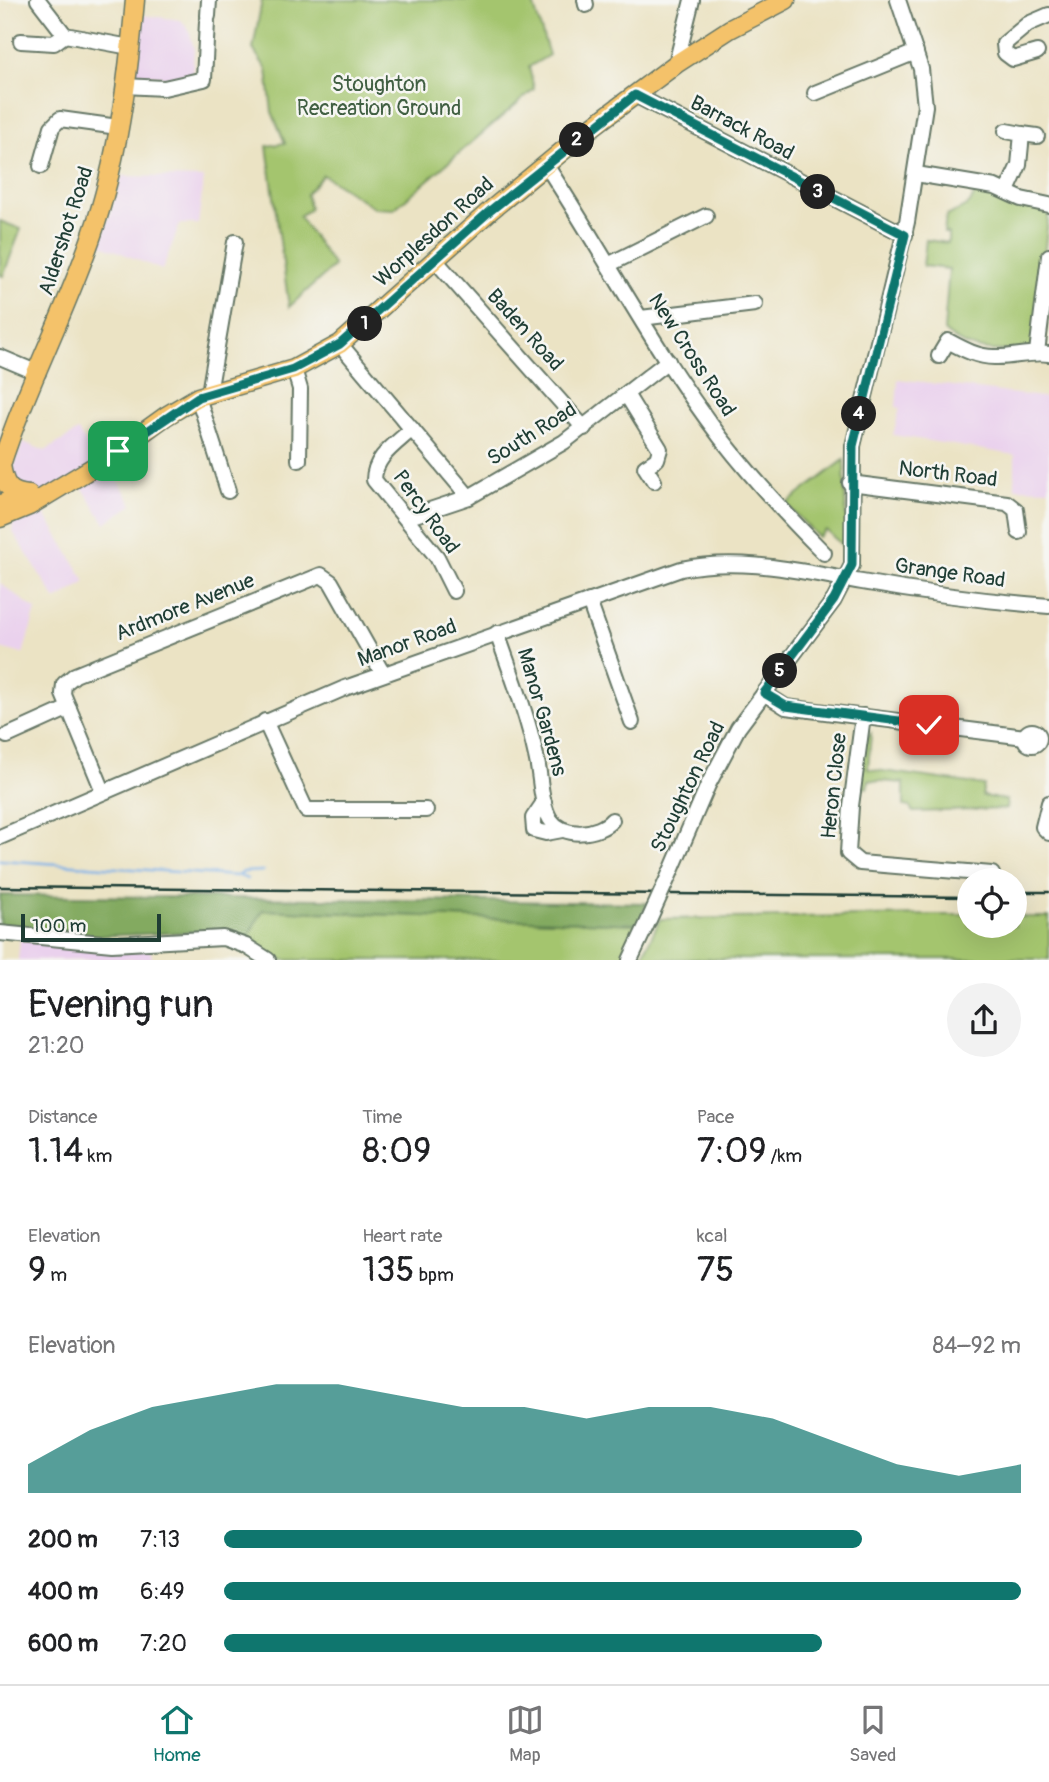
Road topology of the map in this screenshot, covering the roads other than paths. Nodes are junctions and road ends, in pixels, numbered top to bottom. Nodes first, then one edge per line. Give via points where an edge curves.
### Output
1 (38, 0) edge
2 (135, 0) edge
3 (209, 0) edge
4 (692, 0) edge
5 (786, 0) edge
6 (898, 0) edge
7 (1046, 17) edge
8 (65, 35) junction
9 (21, 41) dead end
10 (130, 47) junction
11 (916, 52) junction
12 (1037, 52) dead end
13 (676, 64) junction
14 (124, 86) junction
15 (815, 93) dead end
16 (635, 95) junction
17 (118, 127) junction
18 (1006, 131) dead end
19 (546, 165) junction
20 (41, 166) dead end
21 (916, 174) junction
22 (1007, 191) junction
23 (1049, 205) edge
24 (706, 216) dead end
25 (905, 235) junction
26 (235, 242) dead end
27 (435, 260) junction
28 (1048, 264) edge
29 (608, 265) junction
30 (755, 304) dead end
31 (641, 318) junction
32 (340, 344) junction
33 (1043, 353) edge
34 (939, 356) dead end
35 (0, 357) edge
36 (668, 361) junction
37 (293, 369) junction
38 (38, 373) junction
39 (626, 394) junction
40 (204, 395) junction
41 (584, 428) junction
42 (412, 429) junction
43 (299, 460) dead end
44 (0, 467) edge
45 (654, 481) dead end
46 (850, 483) junction
47 (59, 485) junction
48 (228, 491) dead end
49 (28, 495) junction
50 (469, 497) junction
51 (0, 504) edge
52 (0, 518) edge
53 (406, 518) junction
54 (1020, 532) dead end
55 (824, 553) dead end
56 (847, 578) junction
57 (454, 591) dead end
58 (589, 601) junction
59 (1049, 606) edge
60 (498, 633) junction
61 (383, 674) junction
62 (764, 693) junction
63 (69, 708) junction
64 (863, 716) junction
65 (265, 721) junction
66 (632, 722) dead end
67 (7, 736) dead end
68 (1038, 738) edge
69 (103, 791) junction
70 (1049, 803) edge
71 (426, 810) dead end
72 (612, 820) dead end
73 (1049, 833) edge
74 (0, 837) edge
75 (962, 868) edge
76 (0, 933) edge
77 (268, 960) edge
78 (630, 960) edge

1 - 8 street
2 - 10 main road, Aldershot Road
3 - 14 street via 206,84
4 - 13 street
5 - 13 main road, Worplesdon Road
6 - 11 street, Stoughton Road
7 - 12 street via 1028,24 1004,44 1005,54 1013,59
8 - 9 street via 54,43
8 - 10 street
10 - 14 main road, Aldershot Road
11 - 15 street
11 - 21 street, Stoughton Road via 926,97
13 - 16 main road, Worplesdon Road
14 - 17 main road, Aldershot Road
16 - 19 main road, Worplesdon Road
16 - 25 street, Barrack Road
17 - 20 street via 60,119 52,127
17 - 38 main road, Aldershot Road via 114,159 92,234
18 - 22 street via 1030,135
19 - 27 main road, Worplesdon Road
19 - 29 street, New Cross Road
21 - 22 street
21 - 25 street, Stoughton Road
22 - 23 street
24 - 29 street
25 - 46 street, Stoughton Road via 857,425
26 - 40 street
27 - 32 main road, Worplesdon Road
27 - 41 street, Baden Road
28 - 33 street
29 - 31 street, New Cross Road
30 - 31 street
31 - 36 street, New Cross Road
32 - 37 main road, Worplesdon Road
32 - 42 street, Percy Road
33 - 34 street via 975,355 948,341
35 - 38 street
36 - 39 street, South Road
36 - 55 street, New Cross Road via 758,484
37 - 40 main road, Worplesdon Road
37 - 43 street via 300,389
38 - 44 main road, Aldershot Road
39 - 41 street, South Road
39 - 45 street via 660,449 657,459 645,467
40 - 47 main road, Worplesdon Road
40 - 48 street
41 - 50 street, South Road
42 - 50 street, Percy Road
42 - 53 street, Percy Road via 374,467 374,480
44 - 49 main road via 9,488
46 - 54 street, North Road via 1007,503 1016,510
46 - 56 street, Stoughton Road via 854,559
47 - 49 main road, Worplesdon Road
47 - 52 main road, Worplesdon Road via 29,506
49 - 51 main road, Worplesdon Road
50 - 53 street, South Road
53 - 57 street, Percy Road via 437,558
56 - 58 street, Manor Road via 708,563
56 - 59 street, Grange Road
56 - 62 street, Stoughton Road
58 - 60 street, Manor Road
58 - 66 street
60 - 61 street, Manor Road
60 - 72 street, Manor Gardens via 551,820 562,830 590,833
61 - 63 street, Ardmore Avenue via 331,582 315,575 75,675 64,684
61 - 65 street, Manor Road
62 - 64 street via 786,706
62 - 78 street, Stoughton Road, bridge via 727,746
63 - 67 street
63 - 69 street, Ardmore Avenue
64 - 68 street
64 - 75 street, Heron Close via 848,853 860,863
65 - 69 street, Manor Road
65 - 71 street via 306,810
69 - 74 street, Manor Road
70 - 73 street via 1043,827
76 - 77 street via 111,944 223,938

